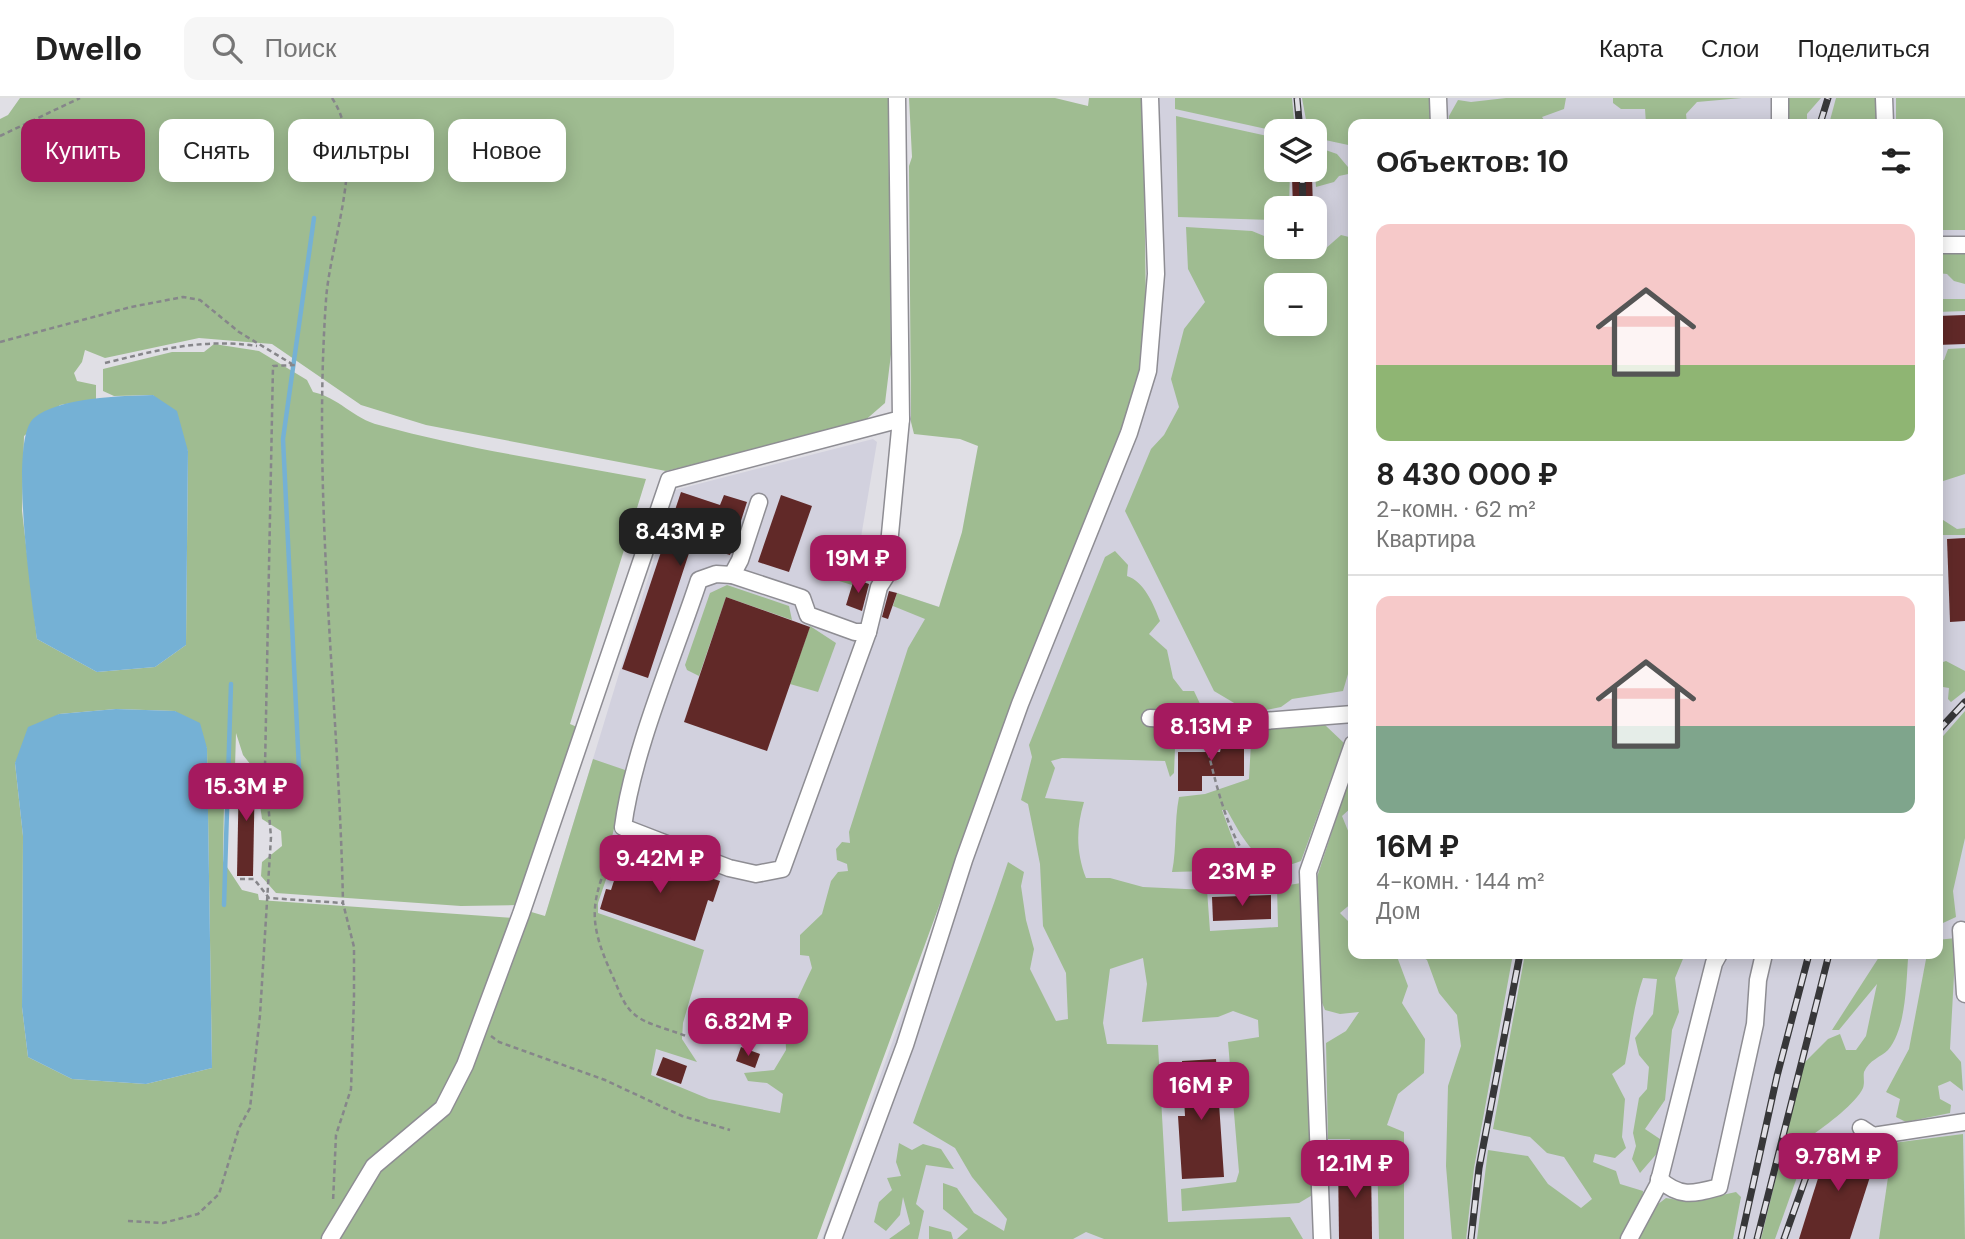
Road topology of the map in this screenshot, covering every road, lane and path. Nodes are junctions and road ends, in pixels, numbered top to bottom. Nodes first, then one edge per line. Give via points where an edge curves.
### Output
1 (80, 98) edge
2 (332, 98) edge
3 (897, 98) edge
4 (1150, 98) edge
5 (1438, 98) edge
6 (1780, 98) edge
7 (1884, 98) edge
8 (1439, 119) edge
9 (1780, 119) edge
10 (1885, 119) edge
11 (0, 136) edge
12 (1965, 245) edge
13 (1943, 246) edge
14 (0, 342) edge
15 (261, 346) junction
16 (105, 363) dead end
17 (901, 419) junction
18 (759, 502) dead end
19 (732, 575) junction
20 (868, 632) junction
21 (1348, 714) edge
22 (1150, 718) dead end
23 (1199, 720) junction
24 (1348, 758) edge
25 (623, 827) junction
26 (1265, 874) dead end
27 (240, 879) dead end
28 (269, 898) junction
29 (343, 903) junction
30 (1961, 930) dead end
31 (1716, 959) edge
32 (1763, 959) edge
33 (1965, 994) edge
34 (480, 1027) junction
35 (688, 1037) dead end
36 (1965, 1122) edge
37 (1861, 1128) dead end
38 (730, 1130) dead end
39 (1659, 1179) junction
40 (332, 1212) dead end
41 (128, 1221) dead end
42 (330, 1239) edge
43 (833, 1239) edge
44 (1322, 1239) edge
45 (1629, 1239) edge

1 - 11 path
2 - 29 path via 346,132 346,164 341,220 328,276 320,382
3 - 17 lane
4 - 43 lane via 1156,274 1148,371 1129,433 1020,705 905,1045
5 - 8 lane
6 - 9 lane
7 - 10 lane
12 - 13 lane
14 - 15 path via 183,297 200,300
15 - 16 path via 193,343
15 - 28 path via 295,365 273,366 265,768 271,837
17 - 20 lane via 886,576
17 - 34 lane via 669,480
18 - 19 lane
19 - 20 lane via 802,598 808,615 855,632
19 - 25 lane via 699,580 626,803
20 - 25 lane via 782,869 756,874 729,867
21 - 23 lane via 1239,723
22 - 23 lane
23 - 26 path via 1238,844 1254,868
24 - 44 lane via 1308,872
25 - 35 path via 594,897 597,942 626,1005 636,1016
27 - 28 path via 254,880
28 - 29 path
28 - 41 path via 250,1108 239,1128 219,1194 198,1214 163,1223
29 - 40 path via 354,947 351,1089 336,1135
30 - 33 lane
31 - 39 lane
32 - 39 lane via 1755,1024 1718,1188 1673,1192
34 - 38 path via 499,1041 605,1080 682,1116
34 - 42 lane via 443,1108 374,1166
36 - 37 lane via 1873,1136
39 - 45 lane

